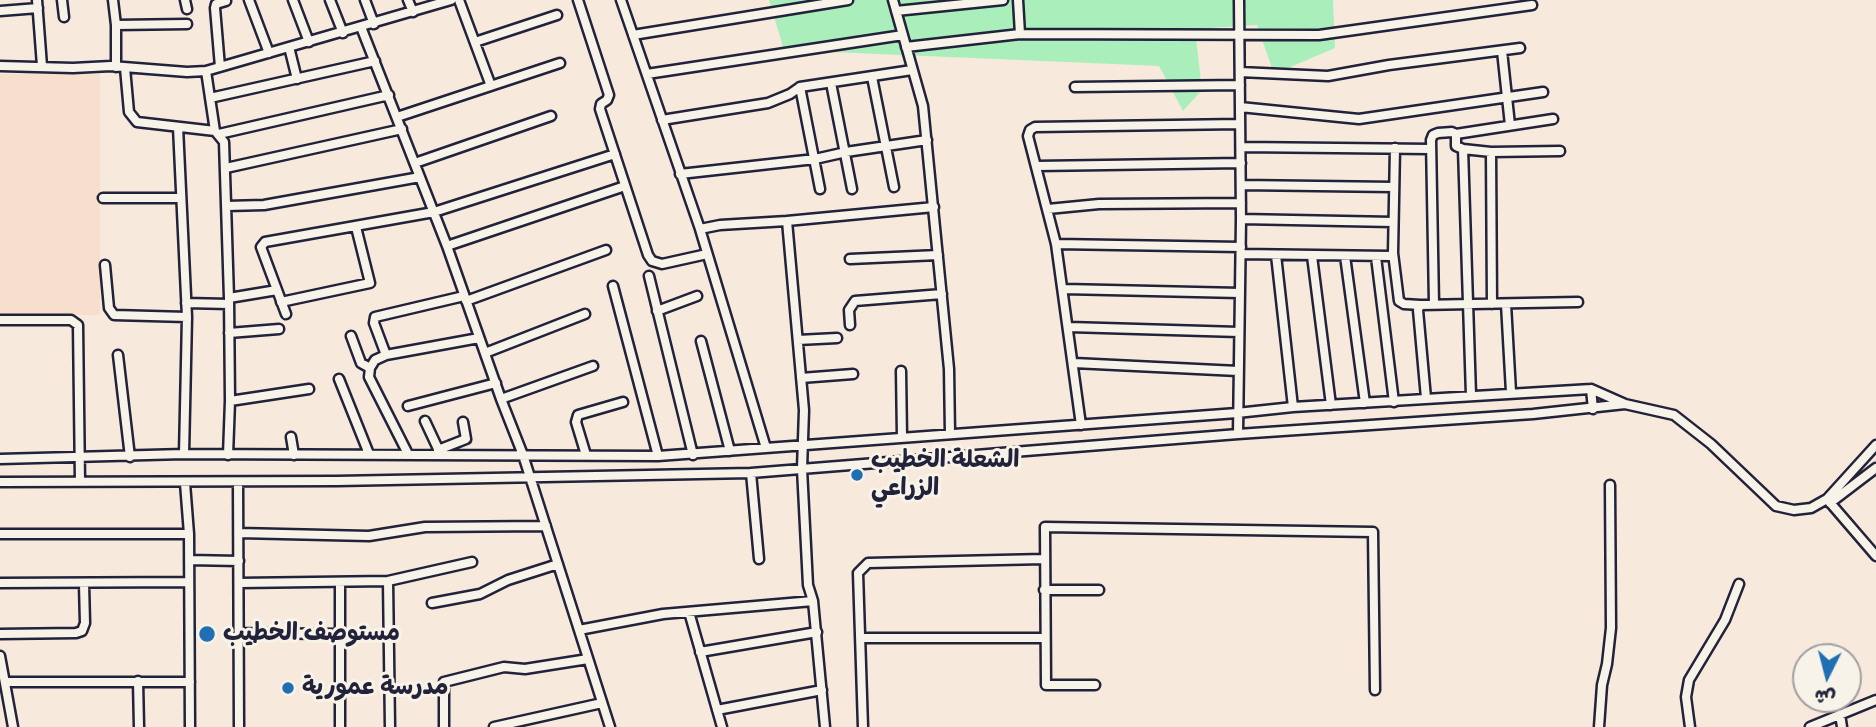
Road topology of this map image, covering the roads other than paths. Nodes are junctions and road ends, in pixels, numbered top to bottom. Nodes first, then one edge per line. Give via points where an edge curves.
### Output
1 (62, 0) edge
2 (113, 0) edge
3 (249, 0) edge
4 (293, 0) edge
5 (330, 0) edge
6 (365, 0) edge
7 (408, 0) edge
8 (451, 0) edge
9 (459, 0) edge
10 (578, 0) edge
11 (621, 0) edge
12 (848, 0) edge
13 (892, 0) edge
14 (1003, 0) edge
15 (1018, 0) edge
16 (1239, 0) edge
17 (226, 1) edge
18 (37, 4) edge
19 (1532, 5) dead end
20 (0, 11) edge
21 (895, 11) junction
22 (412, 12) junction
23 (557, 15) dead end
24 (64, 18) dead end
25 (374, 23) junction
26 (187, 24) dead end
27 (116, 25) junction
28 (362, 27) junction
29 (343, 33) junction
30 (1240, 33) junction
31 (1020, 34) junction
32 (633, 35) junction
33 (902, 35) junction
34 (309, 42) junction
35 (475, 42) junction
36 (289, 47) junction
37 (906, 47) junction
38 (1520, 48) dead end
39 (1502, 51) junction
40 (269, 53) junction
41 (375, 61) junction
42 (560, 63) dead end
43 (0, 66) edge
44 (42, 66) junction
45 (121, 67) junction
46 (220, 67) junction
47 (912, 70) junction
48 (206, 71) junction
49 (1240, 72) junction
50 (647, 74) junction
51 (872, 77) junction
52 (297, 79) junction
53 (831, 83) junction
54 (1240, 85) junction
55 (491, 86) junction
56 (800, 87) junction
57 (1075, 87) dead end
58 (1543, 92) dead end
59 (388, 95) junction
60 (1506, 97) junction
61 (210, 98) junction
62 (1240, 107) junction
63 (551, 116) dead end
64 (397, 117) junction
65 (1553, 119) dead end
66 (662, 120) junction
67 (1240, 124) junction
68 (1510, 125) junction
69 (178, 127) junction
70 (402, 129) junction
71 (217, 133) junction
72 (1455, 134) junction
73 (927, 140) junction
74 (887, 145) junction
75 (1241, 147) junction
76 (1395, 148) junction
77 (1431, 149) junction
78 (1463, 149) junction
79 (1560, 151) dead end
80 (846, 152) junction
81 (1491, 152) junction
82 (615, 154) junction
83 (815, 159) junction
84 (415, 163) junction
85 (1241, 163) junction
86 (1037, 166) junction
87 (226, 168) junction
88 (680, 174) junction
89 (421, 177) junction
90 (1241, 185) junction
91 (625, 186) junction
92 (894, 187) dead end
93 (1394, 187) junction
94 (820, 189) dead end
95 (852, 189) dead end
96 (103, 198) dead end
97 (181, 198) junction
98 (1241, 203) junction
99 (227, 206) junction
100 (933, 207) junction
101 (1048, 209) junction
102 (434, 212) junction
103 (1241, 219) junction
104 (788, 221) junction
105 (1393, 222) junction
106 (356, 227) junction
107 (700, 229) junction
108 (1056, 244) junction
109 (447, 246) junction
110 (606, 250) dead end
111 (1241, 251) junction
112 (1393, 253) junction
113 (708, 254) junction
114 (938, 255) junction
115 (1276, 255) junction
116 (1312, 256) junction
117 (1345, 256) junction
118 (1376, 257) junction
119 (850, 259) dead end
120 (105, 265) dead end
121 (649, 276) dead end
122 (614, 286) dead end
123 (1064, 289) junction
124 (276, 290) junction
125 (1240, 293) junction
126 (942, 294) junction
127 (697, 296) dead end
128 (465, 299) junction
129 (229, 301) junction
130 (1399, 301) junction
131 (281, 302) junction
132 (1578, 302) dead end
133 (186, 303) junction
134 (1434, 304) junction
135 (1467, 304) junction
136 (1492, 304) junction
137 (1506, 304) junction
138 (1420, 305) junction
139 (1382, 308) junction
140 (657, 311) junction
141 (286, 314) dead end
142 (585, 314) dead end
143 (187, 317) junction
144 (0, 320) edge
145 (850, 325) dead end
146 (1069, 327) junction
147 (279, 329) dead end
148 (1239, 332) junction
149 (229, 333) junction
150 (351, 336) dead end
151 (479, 338) junction
152 (837, 338) dead end
153 (798, 340) junction
154 (701, 341) dead end
155 (485, 353) junction
156 (118, 355) dead end
157 (386, 355) junction
158 (1074, 363) junction
159 (593, 366) dead end
160 (370, 368) junction
161 (1238, 371) junction
162 (901, 372) dead end
163 (853, 374) dead end
164 (802, 378) junction
165 (339, 379) dead end
166 (496, 383) junction
167 (309, 389) dead end
168 (1591, 389) junction
169 (1511, 392) junction
170 (1471, 395) junction
171 (1426, 398) junction
172 (501, 399) junction
173 (230, 401) junction
174 (624, 402) dead end
175 (1394, 402) junction
176 (1365, 403) junction
177 (1625, 404) junction
178 (1331, 405) junction
179 (408, 406) dead end
180 (1293, 407) junction
181 (1593, 409) junction
182 (1237, 413) junction
183 (425, 421) dead end
184 (463, 422) dead end
185 (1081, 425) junction
186 (950, 434) junction
187 (1238, 434) junction
188 (291, 437) dead end
189 (902, 437) junction
190 (802, 446) junction
191 (1876, 446) edge
192 (766, 448) junction
193 (730, 451) junction
194 (440, 453) junction
195 (184, 454) junction
196 (369, 454) junction
197 (408, 454) junction
198 (586, 454) junction
199 (228, 455) junction
200 (294, 455) junction
201 (523, 455) junction
202 (693, 455) junction
203 (658, 456) junction
204 (130, 457) junction
205 (81, 458) junction
206 (0, 459) edge
207 (1876, 468) edge
208 (802, 470) junction
209 (751, 473) junction
210 (531, 478) junction
211 (0, 482) edge
212 (80, 482) junction
213 (238, 482) junction
214 (185, 483) junction
215 (1610, 485) dead end
216 (1829, 501) junction
217 (546, 526) junction
218 (239, 533) junction
219 (0, 534) edge
220 (189, 534) junction
221 (1876, 556) edge
222 (759, 559) dead end
223 (1044, 559) junction
224 (189, 560) junction
225 (239, 561) junction
226 (472, 562) dead end
227 (558, 564) junction
228 (388, 581) junction
229 (189, 582) junction
230 (0, 583) edge
231 (239, 583) junction
232 (340, 583) junction
233 (84, 584) junction
234 (1739, 584) dead end
235 (1044, 590) junction
236 (1100, 590) dead end
237 (813, 601) junction
238 (432, 603) dead end
239 (689, 612) junction
240 (579, 630) junction
241 (817, 632) junction
242 (0, 634) edge
243 (239, 634) junction
244 (340, 634) junction
245 (862, 638) junction
246 (1045, 638) junction
247 (700, 652) junction
248 (0, 656) edge
249 (588, 659) junction
250 (138, 681) junction
251 (5, 682) junction
252 (190, 682) junction
253 (1095, 685) dead end
254 (822, 690) junction
255 (1375, 690) dead end
256 (1876, 700) edge
257 (602, 703) junction
258 (717, 710) junction
259 (1840, 714) junction
260 (13, 727) edge
261 (139, 727) edge
262 (190, 727) edge
263 (239, 727) edge
264 (340, 727) edge
265 (390, 727) edge
266 (444, 727) edge
267 (494, 727) edge
268 (610, 727) edge
269 (722, 727) edge
270 (825, 727) edge
271 (863, 727) edge
272 (1599, 727) edge
273 (1690, 727) edge
274 (1810, 727) edge
275 (1842, 727) edge

1 - 24 street
2 - 27 street
3 - 40 street
4 - 34 street
5 - 29 street
6 - 25 street
7 - 22 street
8 - 22 street
9 - 35 street
10 - 82 street via 609,95 600,109
11 - 32 street
12 - 32 street
13 - 21 street
14 - 21 street
15 - 31 street
16 - 30 street
17 - 46 street via 215,5
18 - 20 street
18 - 44 street
19 - 30 street via 1319,35
21 - 33 street
22 - 25 street
23 - 35 street
25 - 28 street
26 - 27 street
27 - 45 street
28 - 29 street
28 - 41 street
29 - 34 street
30 - 31 street
30 - 49 street
31 - 37 street
32 - 50 street
33 - 37 street
33 - 50 street
34 - 36 street
35 - 55 street
36 - 40 street
36 - 52 street
37 - 47 street
38 - 39 street
39 - 49 street via 1328,76
39 - 60 street
40 - 46 street
41 - 52 street
41 - 59 street
42 - 55 street
43 - 44 street
44 - 45 street
45 - 48 street
45 - 69 street via 132,118 144,124
46 - 48 street
47 - 51 street
47 - 73 street
48 - 61 street
49 - 54 street
50 - 66 street
51 - 53 street
51 - 74 street
52 - 61 street
53 - 56 street
53 - 80 street
54 - 57 street
54 - 62 street
55 - 64 street
56 - 66 street via 768,103
56 - 83 street
58 - 60 street
59 - 64 street
59 - 71 street
60 - 62 street via 1359,119
60 - 68 street
61 - 71 street
62 - 67 street
63 - 84 street
64 - 70 street
65 - 68 street
66 - 88 street
67 - 75 street
67 - 86 street via 1034,127 1028,136
68 - 72 street
69 - 71 street
69 - 97 street
70 - 84 street
70 - 87 street
71 - 87 street via 224,142
72 - 77 street via 1438,133
72 - 78 street via 1456,146
73 - 74 street
73 - 100 street
74 - 80 street
74 - 92 street
75 - 76 street
75 - 85 street
76 - 77 street
76 - 93 street
77 - 134 street
78 - 81 street
78 - 135 street
79 - 81 street
80 - 83 street
80 - 95 street
81 - 136 street
82 - 91 street
82 - 102 street
83 - 88 street
83 - 94 street
84 - 89 street
85 - 86 street
85 - 90 street
86 - 101 street
87 - 99 street
88 - 107 street
89 - 99 street via 264,205
89 - 102 street
90 - 93 street
90 - 98 street
91 - 109 street
91 - 113 street via 652,261 662,264
93 - 105 street
96 - 97 street
97 - 133 street
98 - 101 street
98 - 103 street
99 - 129 street
100 - 104 street
100 - 114 street
101 - 108 street
102 - 106 street
102 - 109 street
103 - 105 street
103 - 111 street
104 - 107 street
104 - 153 street
105 - 112 street
106 - 124 street via 262,244
106 - 131 street via 370,283
107 - 113 street
108 - 111 street
108 - 123 street
109 - 128 street
110 - 128 street
111 - 115 street
111 - 125 street
112 - 118 street
112 - 130 street
113 - 192 street
114 - 119 street
114 - 126 street
115 - 116 street
115 - 180 street
116 - 117 street
116 - 178 street
117 - 118 street
117 - 176 street
118 - 139 street
120 - 143 street via 109,307 114,315
121 - 140 street
122 - 203 street
123 - 125 street
123 - 146 street
124 - 129 street
124 - 131 street
125 - 148 street
126 - 145 street via 855,301 849,310
126 - 186 street
127 - 140 street
128 - 151 street
128 - 157 street via 375,317 373,323
129 - 133 street
129 - 149 street
130 - 138 street
130 - 139 street
131 - 141 street
132 - 137 street
133 - 143 street
134 - 135 street
134 - 138 street
135 - 136 street
135 - 170 street
136 - 137 street
137 - 169 street
138 - 171 street
139 - 175 street
140 - 202 street
142 - 155 street
143 - 195 street
144 - 205 street via 71,320 78,325
146 - 148 street
146 - 158 street
147 - 149 street
148 - 161 street
149 - 173 street
150 - 160 street via 361,362
151 - 155 street
151 - 157 street
152 - 153 street
153 - 164 street
154 - 193 street
155 - 166 street
156 - 204 street
157 - 160 street
158 - 161 street
158 - 185 street
159 - 172 street
160 - 197 street via 369,377
161 - 182 street
162 - 189 street
163 - 164 street
164 - 190 street
165 - 196 street
166 - 172 street
166 - 179 street
167 - 173 street
168 - 169 street
168 - 177 street
168 - 181 street
169 - 170 street
170 - 171 street
171 - 175 street
172 - 201 street
173 - 199 street
174 - 198 street via 578,415
175 - 176 street
176 - 178 street
177 - 181 street
177 - 216 street via 1674,415 1776,506 1794,510
178 - 180 street
180 - 182 street
181 - 187 street
182 - 185 street
182 - 187 street
183 - 194 street
184 - 194 street via 466,439
185 - 186 street
186 - 189 street
187 - 208 street
188 - 200 street
189 - 190 street
190 - 192 street
190 - 208 street
191 - 216 street
192 - 193 street
193 - 202 street
194 - 197 street
194 - 201 street
195 - 199 street
195 - 204 street
196 - 197 street
196 - 200 street
198 - 201 street
198 - 203 street
199 - 200 street
201 - 210 street
202 - 203 street
204 - 205 street
205 - 206 street
205 - 212 street
207 - 216 street
208 - 209 street
208 - 237 street via 808,585
209 - 210 street
209 - 222 street
210 - 213 street
210 - 217 street
211 - 212 street
212 - 214 street
213 - 214 street
213 - 218 street
214 - 220 street
215 - 272 street via 1611,628
216 - 221 street
217 - 218 street via 425,527 369,536
217 - 227 street
218 - 225 street
219 - 220 street
220 - 224 street
223 - 235 street
223 - 245 street via 869,563 858,573
223 - 255 street via 1045,527 1373,532
224 - 225 street
224 - 229 street
225 - 231 street
226 - 228 street
227 - 238 street via 480,593
227 - 240 street
228 - 232 street
228 - 265 street
229 - 233 street
229 - 252 street
230 - 233 street
231 - 232 street
231 - 243 street
232 - 244 street
233 - 242 street via 82,631
234 - 273 street via 1726,621 1689,680
235 - 236 street
235 - 246 street
237 - 239 street
237 - 241 street
239 - 240 street
239 - 247 street
240 - 249 street
241 - 247 street
241 - 254 street
243 - 244 street
243 - 263 street
244 - 264 street
245 - 246 street
245 - 271 street
246 - 253 street via 1046,685
247 - 258 street
248 - 251 street
249 - 257 street
249 - 266 street via 525,669 504,667 444,682
250 - 251 street
250 - 252 street
250 - 261 street
251 - 260 street
252 - 262 street
254 - 258 street
254 - 270 street
256 - 259 street
257 - 267 street
257 - 268 street
258 - 269 street
259 - 274 street
259 - 275 street

